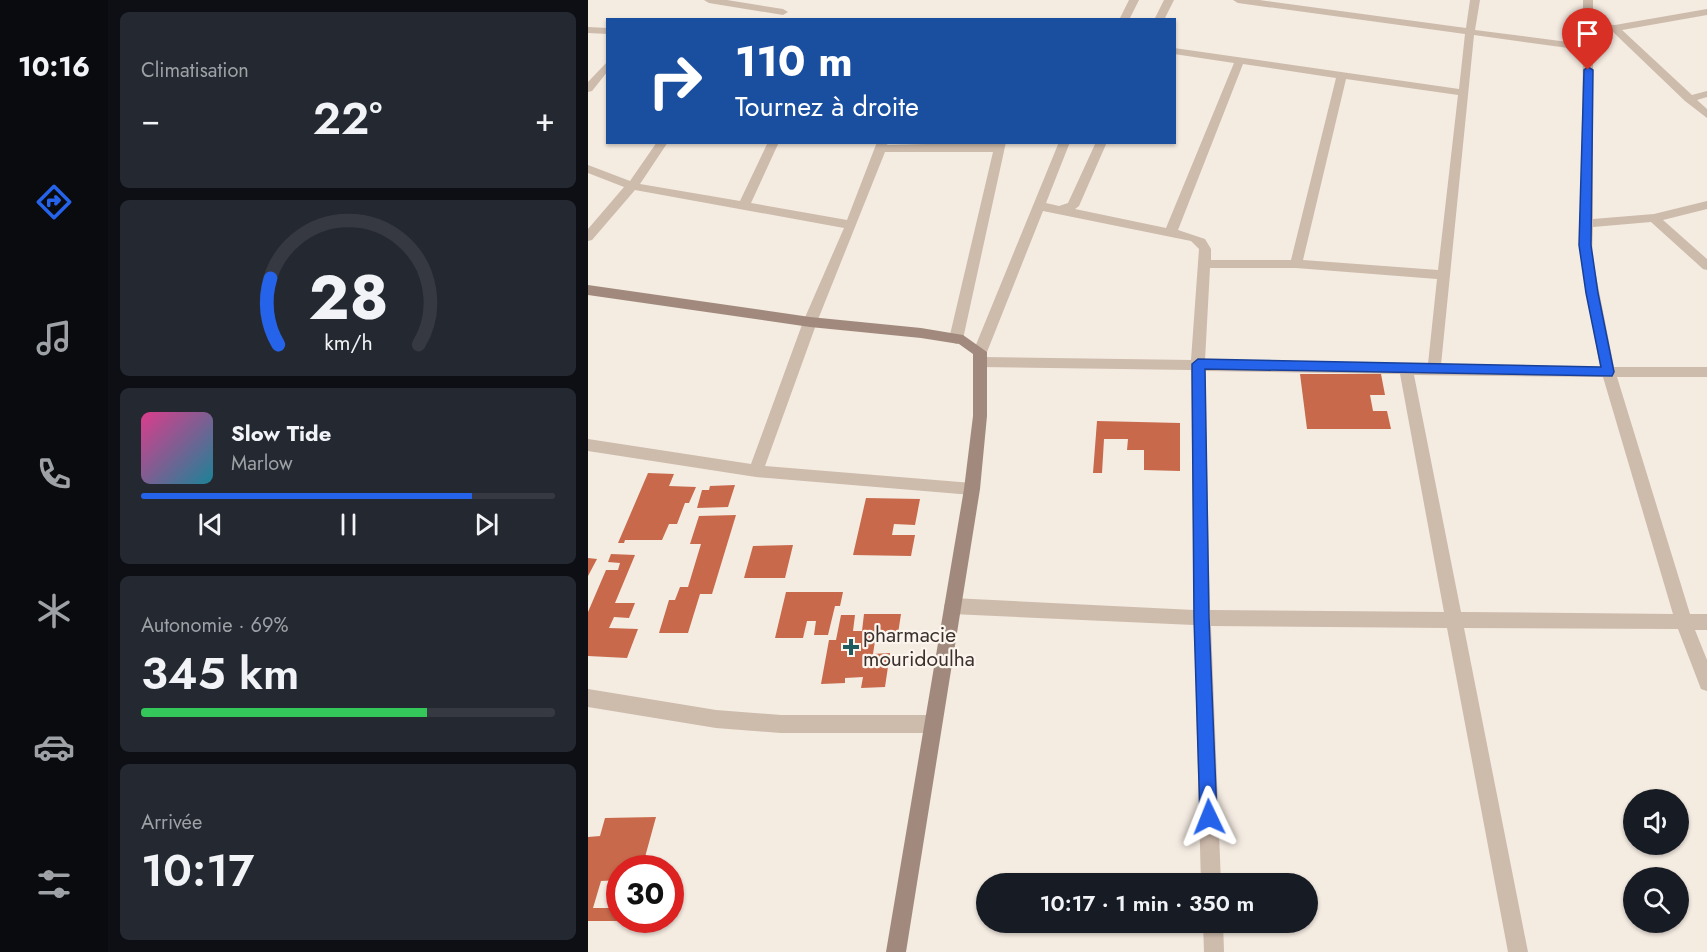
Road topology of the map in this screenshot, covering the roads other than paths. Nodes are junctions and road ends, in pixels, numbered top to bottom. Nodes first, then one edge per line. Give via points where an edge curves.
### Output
1 (709, 0) edge
2 (1134, 0) edge
3 (1169, 0) edge
4 (1238, 0) edge
5 (1475, 0) edge
6 (1588, 0) edge
7 (783, 12) dead end
8 (1707, 12) edge
9 (1125, 18) edge
10 (1161, 18) edge
11 (1589, 27) junction
12 (1615, 28) junction
13 (588, 30) edge
14 (606, 31) edge
15 (1470, 32) junction
16 (1588, 48) junction
17 (1176, 51) edge
18 (1240, 60) junction
19 (606, 66) edge
20 (1342, 76) junction
21 (588, 89) edge
22 (1463, 93) junction
23 (1707, 94) edge
24 (1689, 99) junction
25 (1707, 115) edge
26 (662, 144) edge
27 (773, 144) edge
28 (1064, 144) edge
29 (1101, 144) edge
30 (1000, 145) edge
31 (882, 146) edge
32 (588, 169) edge
33 (632, 186) junction
34 (1707, 205) edge
35 (1040, 206) junction
36 (743, 207) junction
37 (1058, 210) junction
38 (1654, 218) junction
39 (1587, 223) junction
40 (852, 225) junction
41 (1171, 232) junction
42 (588, 237) edge
43 (1203, 264) junction
44 (1296, 264) junction
45 (1707, 266) edge
46 (1444, 275) junction
47 (588, 290) edge
48 (810, 322) junction
49 (956, 339) junction
50 (981, 357) junction
51 (1198, 364) junction
52 (1406, 370) junction
53 (1434, 370) junction
54 (1608, 372) junction
55 (1707, 372) edge
56 (588, 445) edge
57 (756, 471) junction
58 (972, 489) junction
59 (952, 606) junction
60 (1202, 618) junction
61 (1454, 618) junction
62 (1684, 622) junction
63 (1707, 622) edge
64 (1707, 683) edge
65 (588, 698) edge
66 (933, 724) junction
67 (1211, 873) edge
68 (1213, 933) edge
69 (896, 952) edge
70 (1214, 952) edge
71 (1518, 952) edge

1 - 7 street
2 - 9 street
3 - 10 street
4 - 15 street
5 - 15 street
6 - 11 street
8 - 12 street
11 - 12 street
11 - 16 street
12 - 24 street
13 - 14 street
15 - 16 street
15 - 22 street
16 - 39 street
17 - 18 street
18 - 20 street
18 - 41 street
19 - 21 street
20 - 22 street
20 - 44 street
22 - 46 street
23 - 24 street
24 - 25 street
26 - 33 street
27 - 36 street
28 - 35 street
29 - 37 street via 1073,206
30 - 31 street
30 - 49 street
31 - 40 street
32 - 33 street
33 - 36 street
33 - 42 street
34 - 38 street
35 - 37 street
35 - 50 street
36 - 40 street
37 - 41 street
38 - 39 street
38 - 45 street
39 - 54 street via 1586,255
40 - 48 street
41 - 43 street via 1201,242 1205,249
43 - 44 street
43 - 51 street
44 - 46 street
46 - 53 street
47 - 48 street
48 - 49 street
48 - 57 street
49 - 50 street via 970,343
50 - 51 street
50 - 58 street via 980,416
51 - 52 street
51 - 60 street
52 - 53 street
52 - 61 street
53 - 54 street
54 - 55 street
54 - 62 street
56 - 57 street
57 - 58 street
58 - 59 street
59 - 60 street
59 - 66 street
60 - 61 street
60 - 67 street
61 - 62 street
61 - 71 street
62 - 63 street
62 - 64 street
65 - 66 street via 705,718 771,723
66 - 69 street
68 - 70 street

